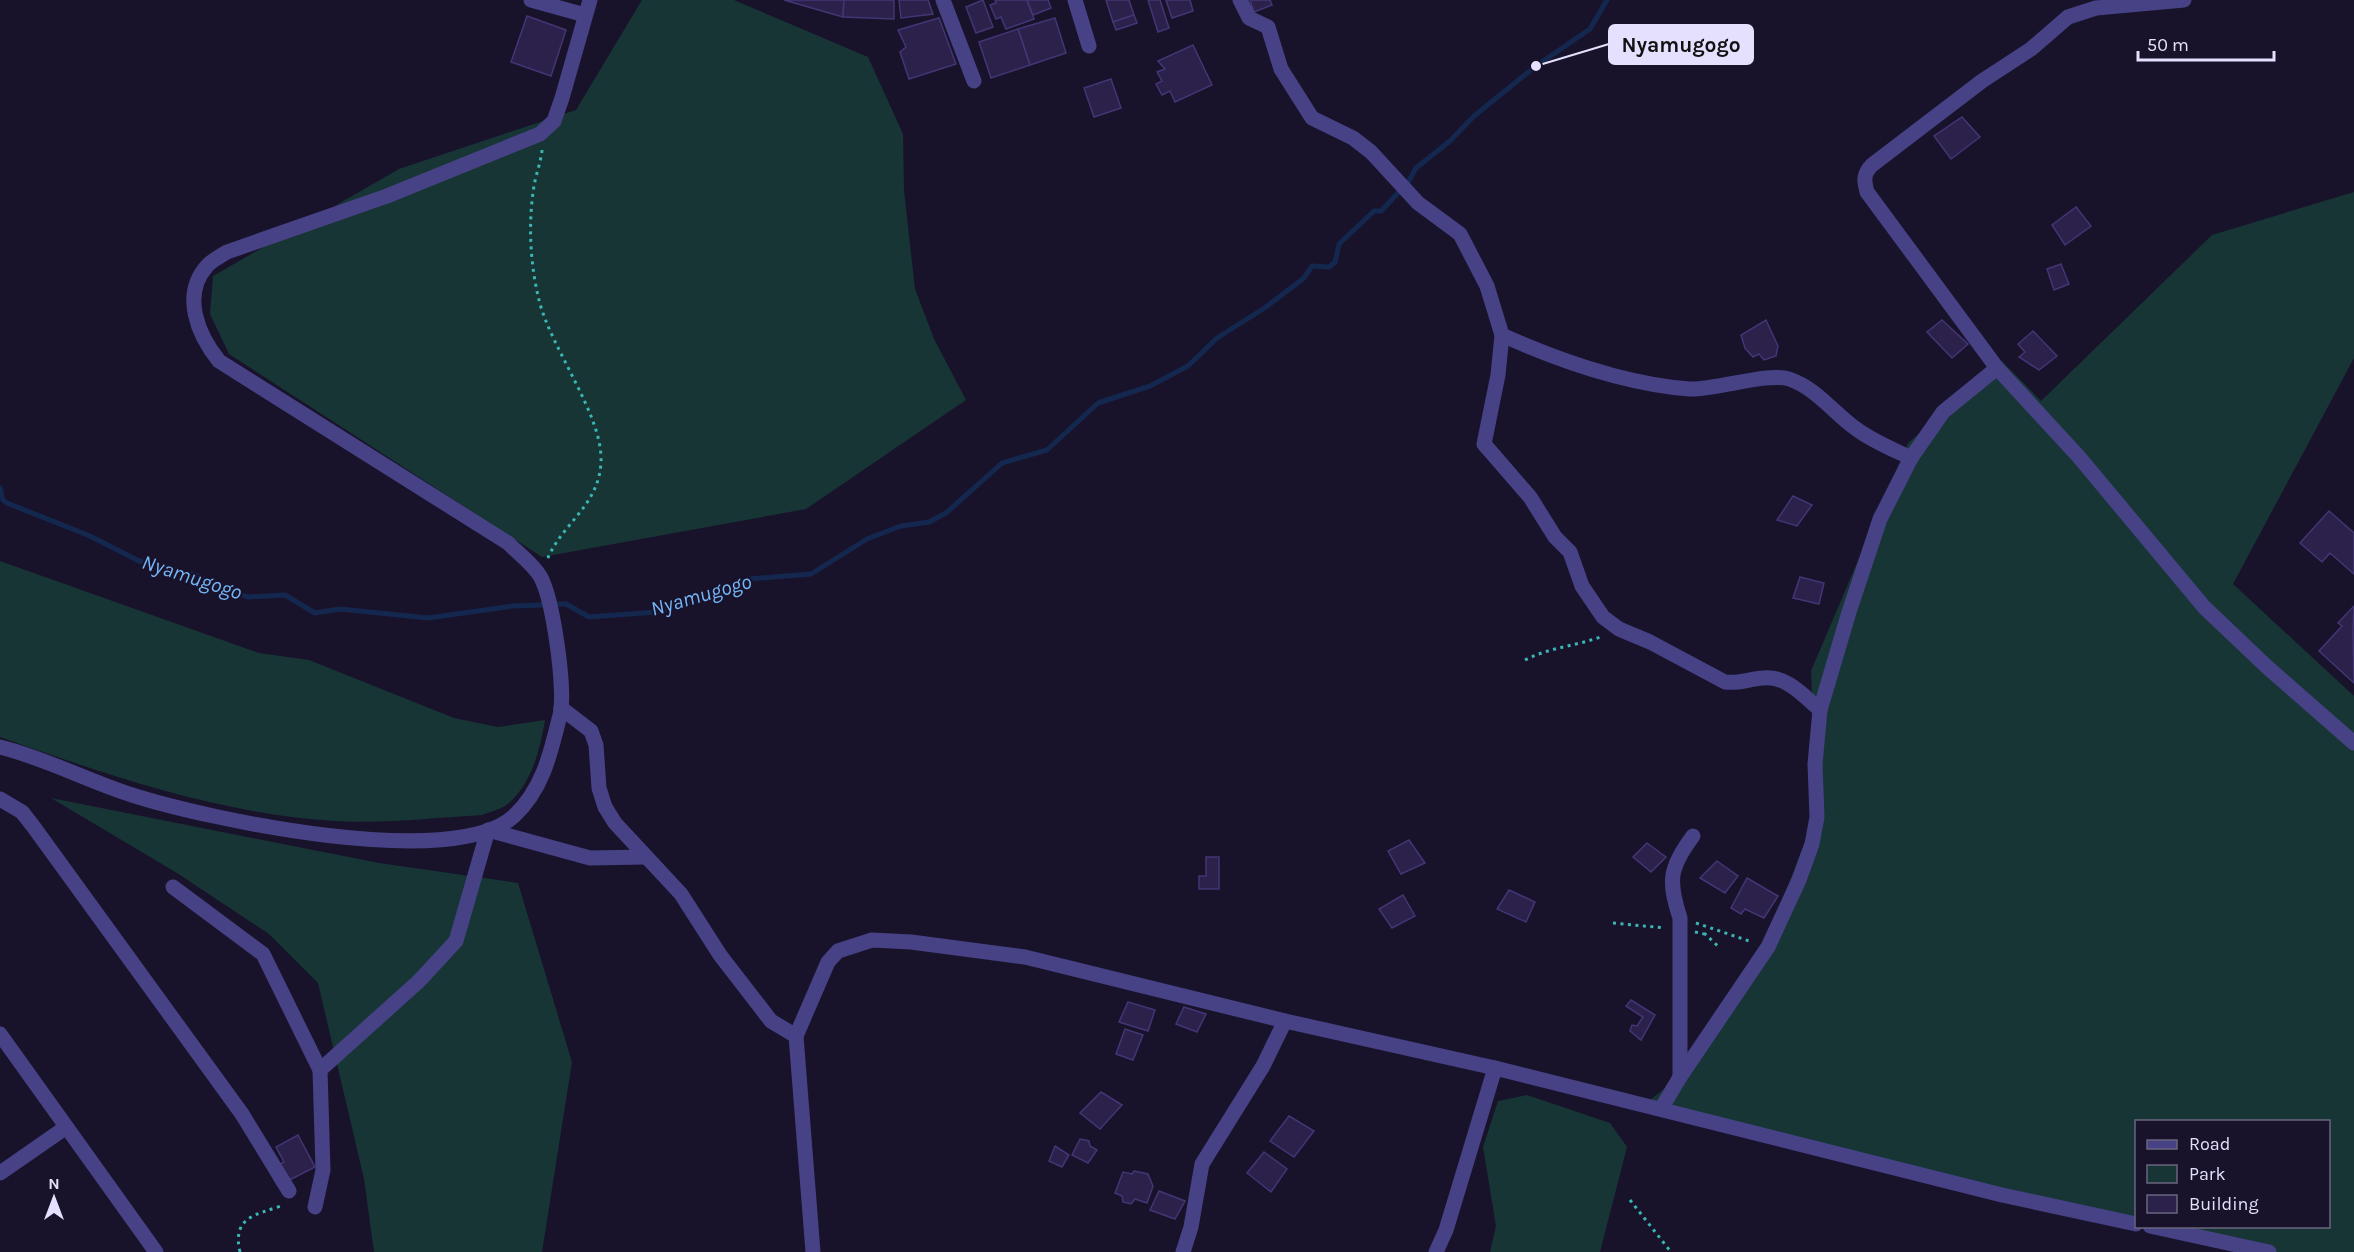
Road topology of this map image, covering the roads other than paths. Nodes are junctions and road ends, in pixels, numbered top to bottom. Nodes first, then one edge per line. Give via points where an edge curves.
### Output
1 (531, 0) edge
2 (942, 0) edge
3 (1075, 0) edge
4 (1240, 0) edge
5 (2184, 0) edge
6 (587, 7) edge
7 (1089, 45) dead end
8 (974, 81) dead end
9 (1502, 335) junction
10 (1997, 368) junction
11 (1911, 458) junction
12 (561, 708) junction
13 (1820, 710) junction
14 (2351, 740) edge
15 (0, 747) edge
16 (2354, 755) edge
17 (0, 799) edge
18 (488, 830) junction
19 (1693, 836) dead end
20 (645, 857) junction
21 (173, 887) dead end
22 (1285, 1021) junction
23 (0, 1034) edge
24 (796, 1036) junction
25 (1495, 1068) junction
26 (320, 1070) junction
27 (1680, 1077) junction
28 (1661, 1109) junction
29 (65, 1128) junction
30 (0, 1173) edge
31 (289, 1191) road end
32 (315, 1207) dead end
33 (2135, 1224) edge
34 (2155, 1228) edge
35 (156, 1252) edge
36 (813, 1252) edge
37 (1182, 1252) edge
38 (1436, 1252) edge
39 (2269, 1252) edge

1 - 6 street
2 - 8 street
3 - 7 street
4 - 9 street via 1249,18 1268,27 1281,69 1312,118 1353,138 1371,152 1418,202 1460,234 1486,286
5 - 10 street via 2096,8 2068,17 2031,49 1982,81 1867,170 1867,192
6 - 12 street via 554,121 540,134 387,196 227,252 207,265 194,298 203,342 219,361 508,543 541,578 556,641
9 - 11 street via 1546,354 1654,384 1692,389 1787,378 1805,386 1853,427
9 - 13 street via 1484,444 1570,552 1591,602 1603,617 1619,629 1725,682 1736,684 1766,677 1789,683
10 - 11 street via 1943,412
10 - 14 street via 2079,457 2204,607
11 - 13 street via 1880,519
12 - 18 street via 548,761 532,796 512,818
12 - 20 street via 591,731 605,807
13 - 27 street via 1815,764 1817,817 1799,880 1768,947
14 - 16 street
15 - 18 street via 130,795 195,814 360,838 430,841
17 - 31 street via 22,812 33,826 242,1114
18 - 20 street via 590,858
18 - 26 street via 456,941 419,981
19 - 27 street via 1671,879 1680,924
20 - 24 street via 681,894 720,955 771,1021
21 - 26 street via 263,954
22 - 24 street via 1025,957 872,940 838,951 828,962
22 - 25 street
22 - 37 street via 1263,1066 1202,1164 1191,1227
23 - 29 street
24 - 36 street
25 - 28 street
25 - 38 street
26 - 32 street via 323,1170
27 - 28 street
28 - 33 street via 2002,1195
29 - 30 street
29 - 35 street
34 - 39 street

